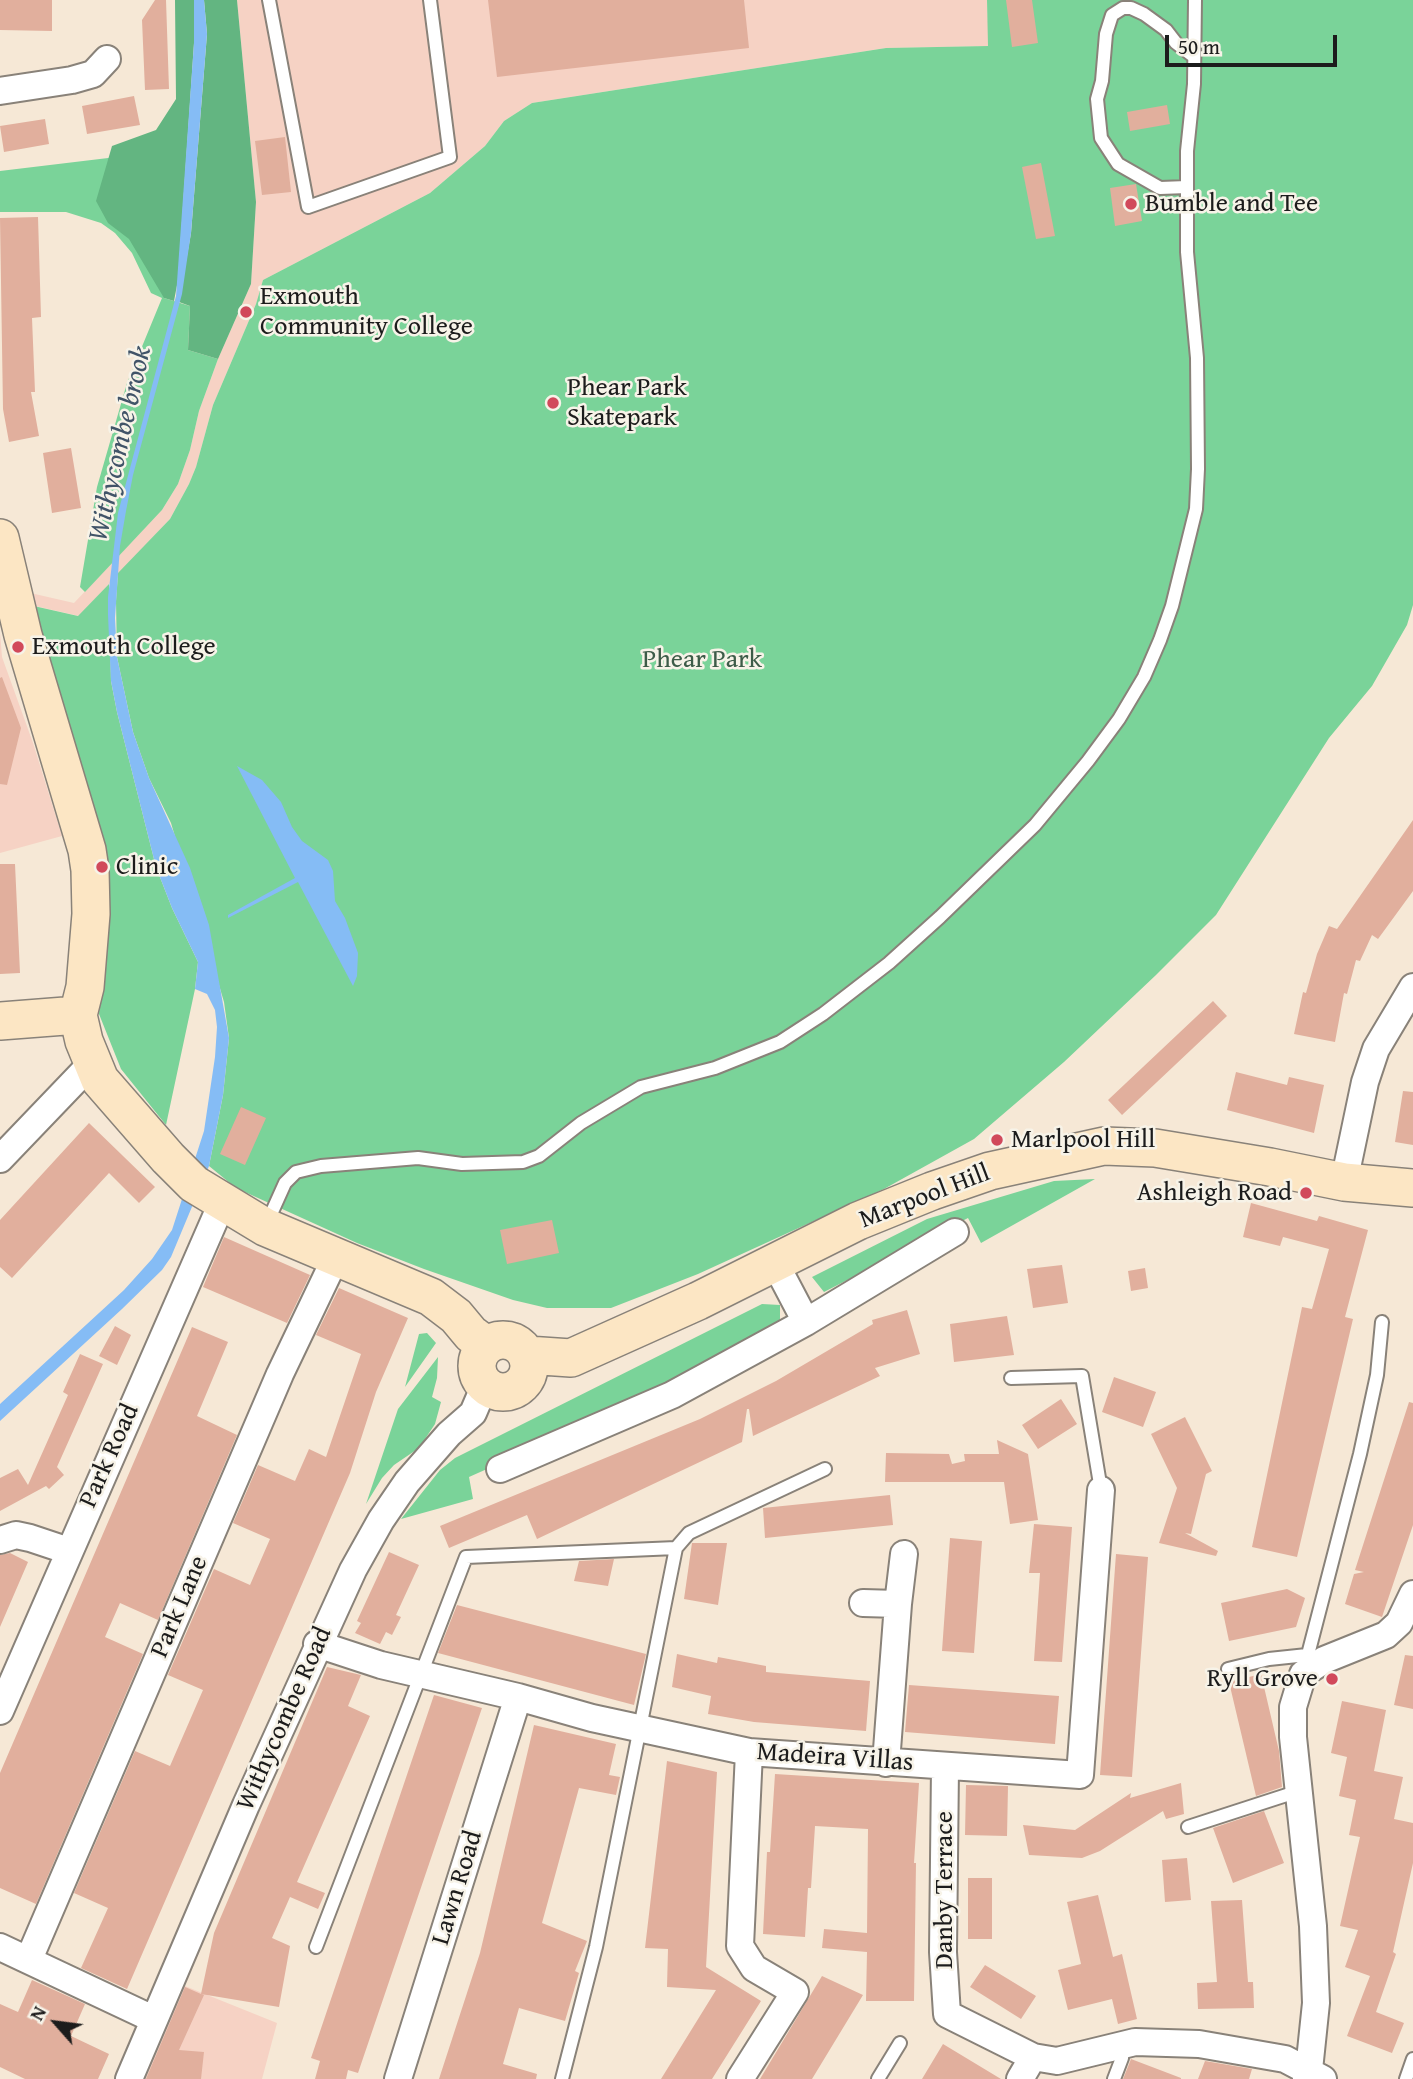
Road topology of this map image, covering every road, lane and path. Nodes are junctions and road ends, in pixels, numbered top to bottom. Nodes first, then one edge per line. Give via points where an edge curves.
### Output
1 (269, 0) edge
2 (430, 0) edge
3 (1195, 0) edge
4 (1193, 56) junction
5 (107, 59) dead end
6 (0, 90) edge
7 (1187, 187) junction
8 (0, 538) edge
9 (1413, 987) edge
10 (78, 1015) junction
11 (0, 1021) edge
12 (92, 1063) junction
13 (0, 1159) edge
14 (1344, 1182) junction
15 (1413, 1188) edge
16 (222, 1203) junction
17 (265, 1227) junction
18 (955, 1232) dead end
19 (336, 1257) junction
20 (775, 1263) junction
21 (807, 1322) junction
22 (1382, 1322) dead end
23 (486, 1345) junction
24 (527, 1355) junction
25 (1011, 1378) dead end
26 (485, 1385) junction
27 (500, 1469) dead end
28 (825, 1469) dead end
29 (1101, 1490) joint
30 (0, 1540) edge
31 (676, 1548) junction
32 (69, 1551) junction
33 (905, 1554) dead end
34 (1413, 1594) edge
35 (863, 1603) dead end
36 (898, 1604) junction
37 (317, 1644) junction
38 (1305, 1664) junction
39 (1228, 1669) dead end
40 (421, 1674) junction
41 (518, 1698) junction
42 (0, 1711) edge
43 (639, 1729) junction
44 (749, 1752) junction
45 (886, 1763) junction
46 (945, 1767) junction
47 (1299, 1791) junction
48 (1188, 1827) dead end
49 (0, 1947) edge
50 (316, 1947) dead end
51 (29, 1959) junction
52 (153, 2019) junction
53 (900, 2043) dead end
54 (1123, 2045) junction
55 (1413, 2059) edge
56 (1026, 2068) edge
57 (1312, 2076) edge
58 (129, 2079) edge
59 (398, 2079) edge
60 (562, 2079) edge
61 (740, 2079) edge
62 (878, 2079) edge
63 (1114, 2079) edge
64 (1406, 2079) edge

1 - 2 lane via 308,207 450,157
3 - 4 lane
4 - 7 lane
4 - 7 lane via 1144,14 1123,8 1112,15 1106,34 1097,99 1101,138 1118,164 1160,188
5 - 6 street via 93,74
7 - 17 lane via 1187,252 1197,358 1196,509 1172,606 1144,677 1119,719 1052,806 890,963 780,1042 715,1068 641,1087 581,1123 539,1156 523,1161 462,1164 418,1158 296,1172 285,1183
8 - 10 street via 23,635 89,860 91,914
9 - 14 street via 1376,1049
10 - 11 street
10 - 12 street
12 - 13 street
12 - 16 street via 100,1080 168,1158
14 - 15 street, Marpool Hill
14 - 20 street, Marpool Hill via 1202,1155 1104,1146 990,1171 932,1191 858,1221
16 - 17 street
16 - 32 street, Park Road
17 - 19 street
18 - 21 street, Marpool Hill
19 - 23 street via 431,1297
19 - 51 street, Park Lane via 280,1374
20 - 21 street
20 - 24 street, Marpool Hill via 570,1358
21 - 27 street, Marpool Hill via 671,1395
22 - 38 lane via 1377,1375 1360,1454
23 - 24 street via 511,1341
23 - 26 street via 477,1366
24 - 26 street via 527,1377 519,1387 501,1392
25 - 29 lane via 1082,1376
26 - 37 street, Withycombe Road via 472,1413 407,1482 381,1520
28 - 31 lane via 689,1533
29 - 46 street, Madeira Villas via 1080,1775
30 - 32 street via 16,1535
31 - 40 lane via 466,1557
31 - 43 lane
32 - 42 street, Park Road
33 - 36 street
34 - 38 street via 1399,1623 1386,1635
35 - 36 street
36 - 45 street
37 - 40 street, Madeira Villas
37 - 52 street, Withycombe Road
38 - 39 lane via 1269,1658
38 - 47 street via 1293,1707
40 - 41 street, Madeira Villas
40 - 50 lane
41 - 43 street, Madeira Villas
41 - 59 street, Lawn Road
43 - 44 street, Madeira Villas
43 - 60 lane via 596,1947
44 - 45 street, Madeira Villas
44 - 61 street via 740,1946 754,1968 795,1992
45 - 46 street, Madeira Villas
46 - 56 street, Danby Terrace via 947,2014
47 - 48 lane
47 - 57 street via 1314,1939
49 - 51 street
51 - 52 street
52 - 58 street, Withycombe Road
53 - 62 lane
54 - 56 street
54 - 57 street via 1199,2044 1285,2059
54 - 63 lane
55 - 64 lane

